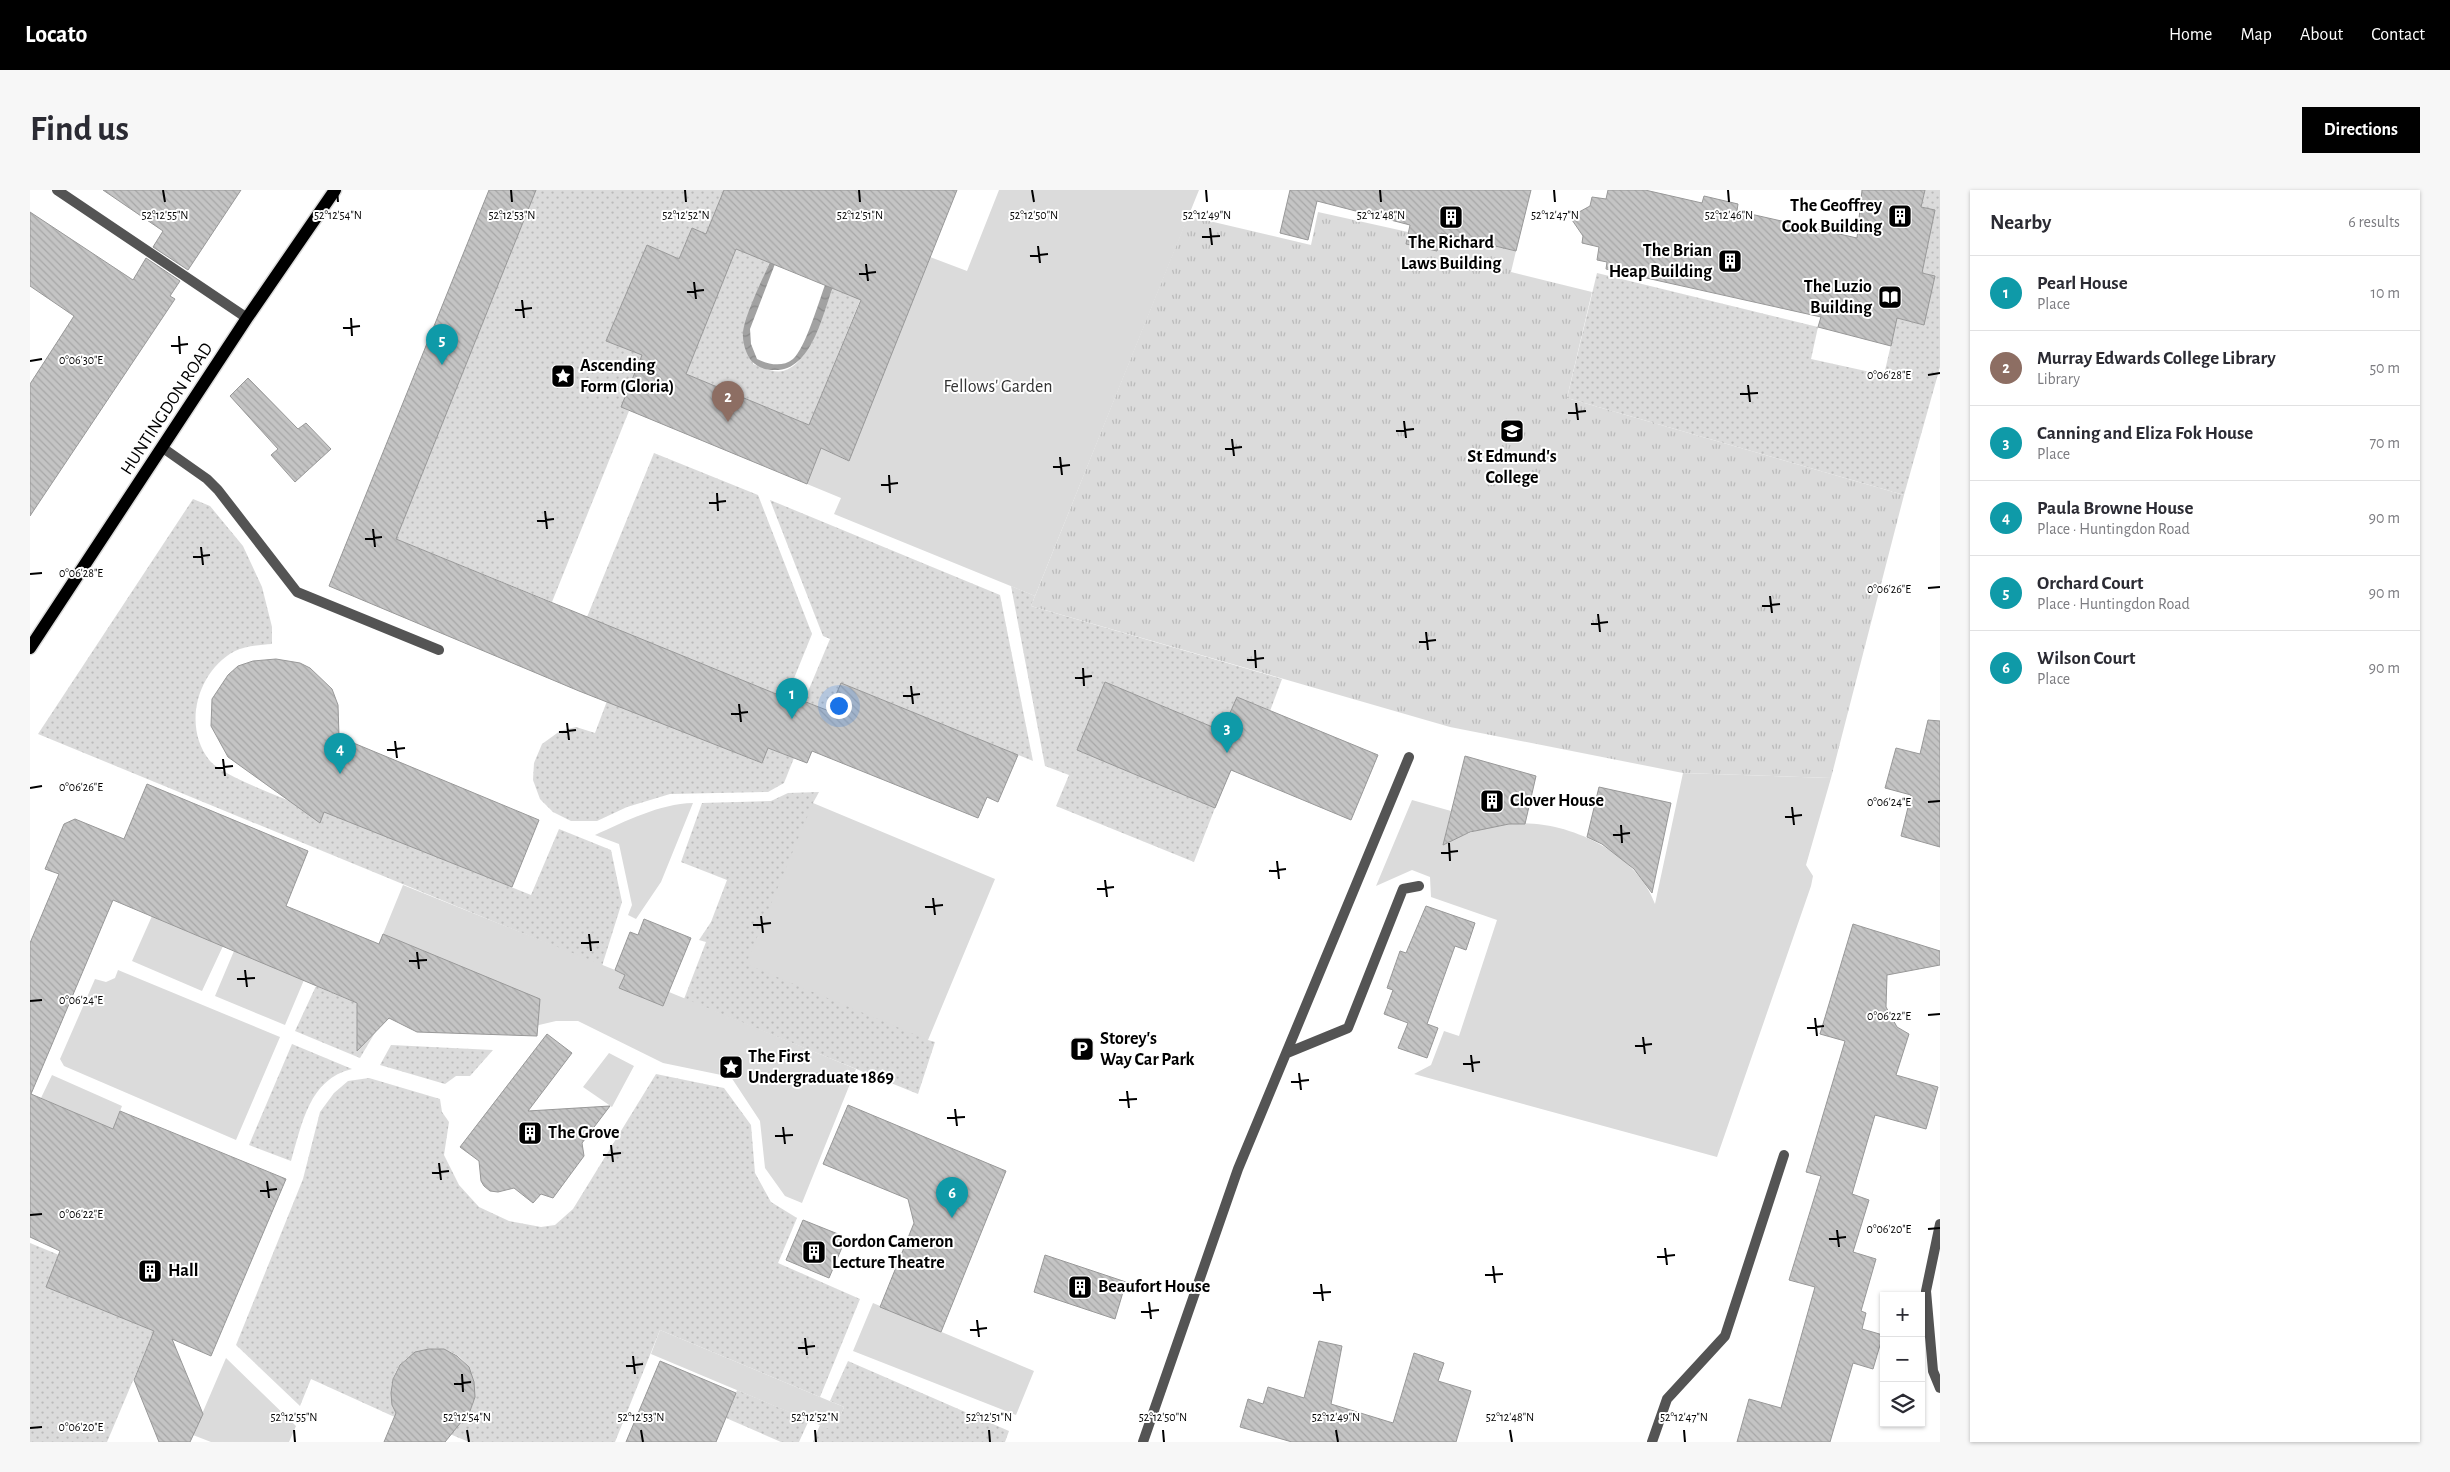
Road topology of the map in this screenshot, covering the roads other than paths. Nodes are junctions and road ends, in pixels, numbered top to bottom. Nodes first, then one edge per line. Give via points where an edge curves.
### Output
1 (56, 190) edge
2 (335, 190) edge
3 (247, 318) junction
4 (163, 448) junction
5 (30, 648) edge
6 (439, 650) dead end
7 (1409, 757) dead end
8 (1419, 886) dead end
9 (1287, 1053) junction
10 (1784, 1155) dead end
11 (1940, 1224) edge
12 (1940, 1388) edge
13 (1143, 1442) edge
14 (1652, 1442) edge

1 - 3 street
2 - 3 main road, HUNTINGDON ROAD
3 - 4 main road, HUNTINGDON ROAD
4 - 5 main road, HUNTINGDON ROAD
4 - 6 street via 218,490 297,592
7 - 9 street
8 - 9 street via 1403,889 1348,1028
9 - 13 street via 1238,1169
10 - 14 street via 1725,1336 1667,1399
11 - 12 street via 1926,1291 1933,1371

